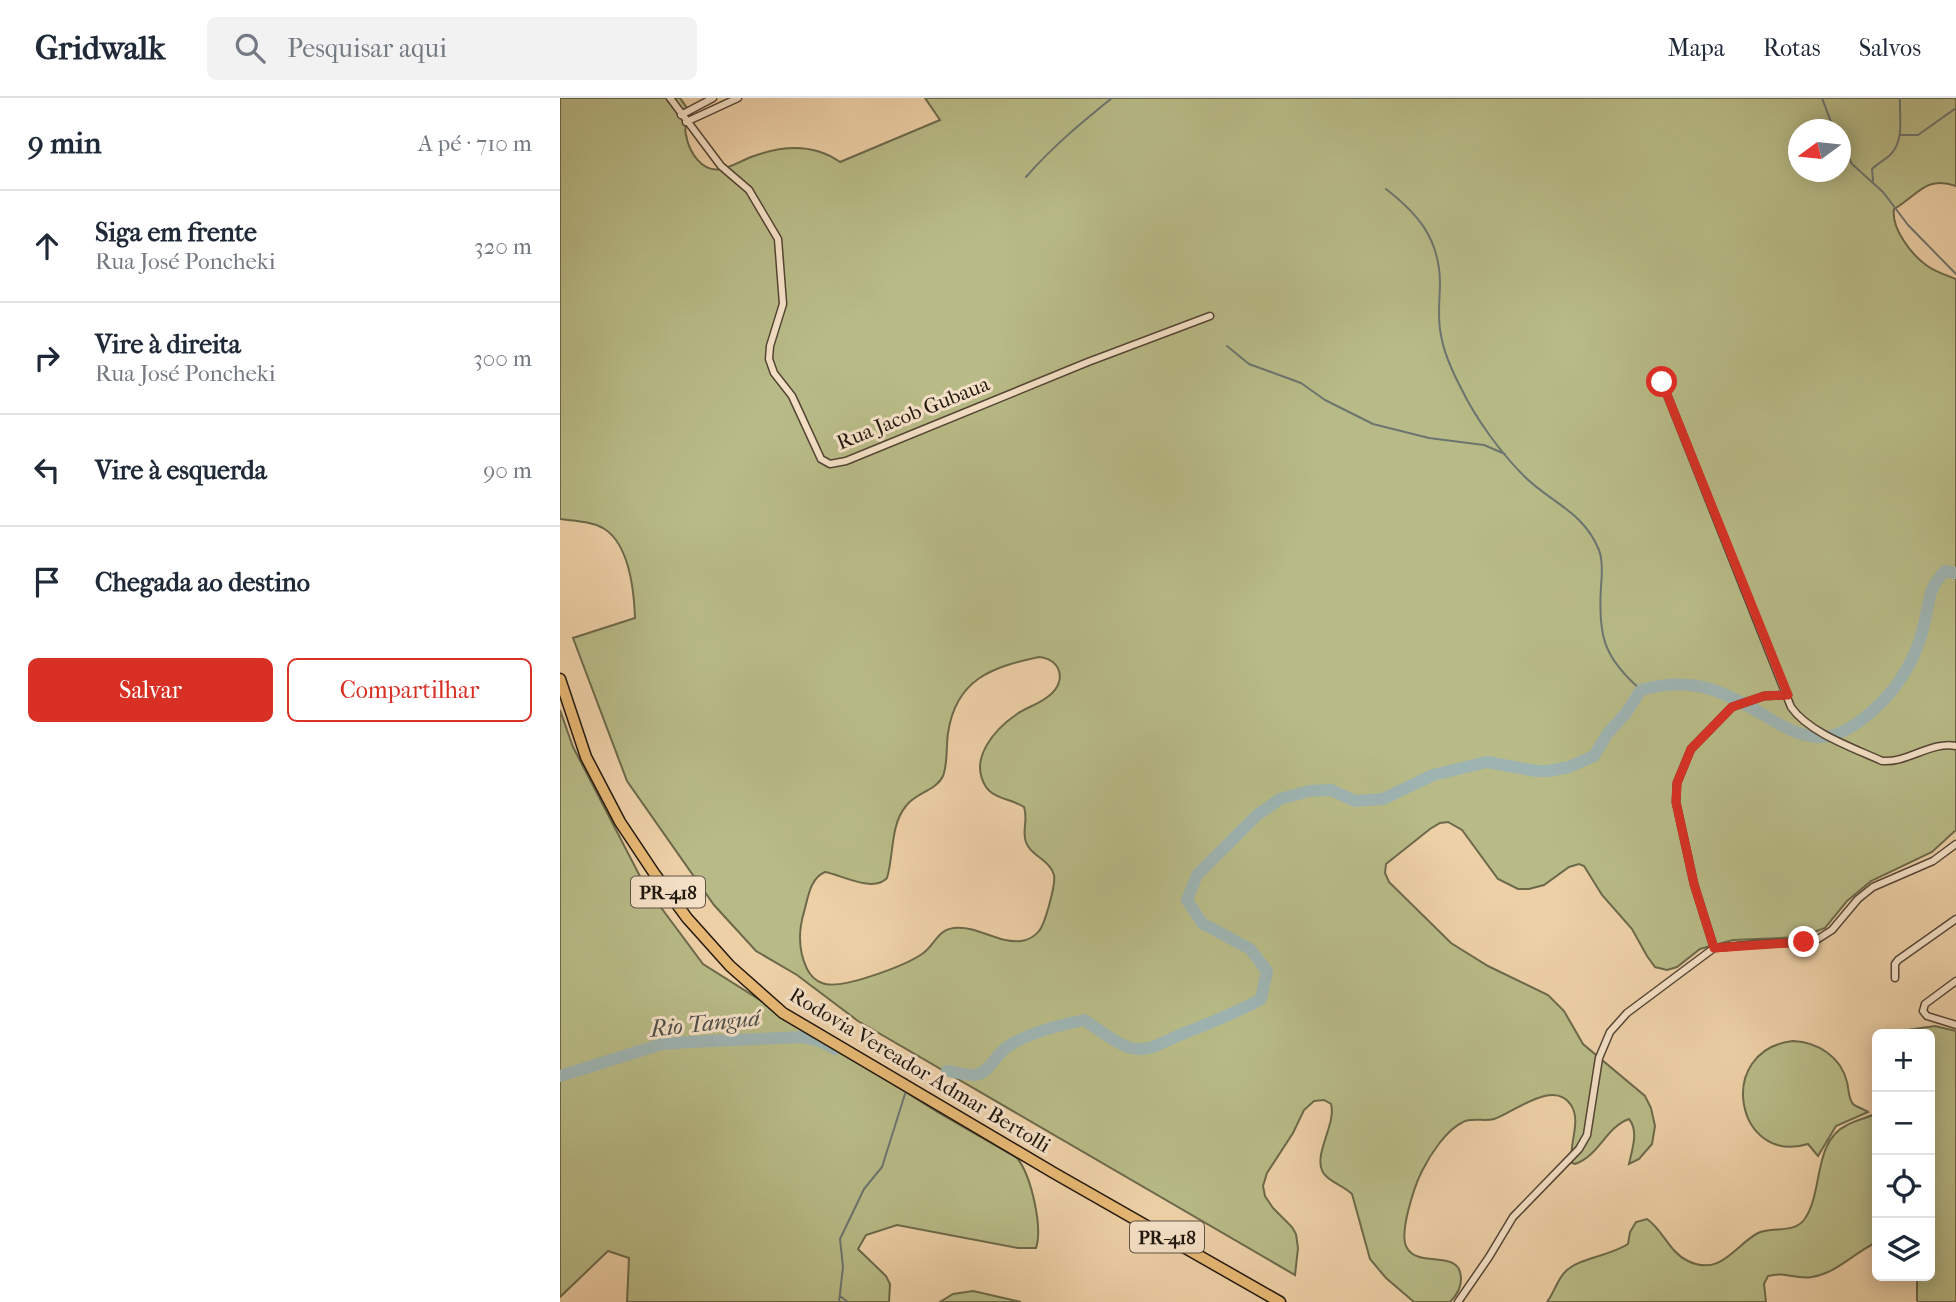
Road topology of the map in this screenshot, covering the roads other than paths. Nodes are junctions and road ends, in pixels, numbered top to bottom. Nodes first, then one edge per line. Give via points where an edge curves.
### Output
1 (670, 98) edge
2 (713, 98) edge
3 (738, 98) edge
4 (681, 115) junction
5 (686, 122) junction
6 (1210, 316) dead end
7 (1662, 382) dead end
8 (560, 679) edge
9 (1788, 695) junction
10 (1956, 746) edge
11 (1956, 844) edge
12 (1956, 919) edge
13 (1714, 948) junction
14 (1895, 978) dead end
15 (1956, 981) edge
16 (1956, 1025) edge
17 (1280, 1302) edge
18 (1458, 1302) edge

1 - 4 street, Rua Jacob Gubaua
2 - 4 street
3 - 5 street
4 - 5 street, Rua Jacob Gubaua
5 - 6 street, Rua Jacob Gubaua via 721,166 749,190 778,239 783,304 769,359 821,459 830,464
7 - 9 street
8 - 17 highway, Rodovia Vereador Admar Bertolli / PR-418 via 586,757 620,822 654,873 730,966 783,1013
9 - 10 street via 1799,718 1882,761 1892,762 1942,745
9 - 13 street via 1764,696 1732,707 1691,749 1677,783 1676,802 1694,884
11 - 13 street via 1933,861 1873,887 1818,939
12 - 14 street via 1898,960
13 - 18 street via 1610,1031 1599,1058 1587,1135 1513,1217
15 - 16 street via 1924,1004 1923,1011

